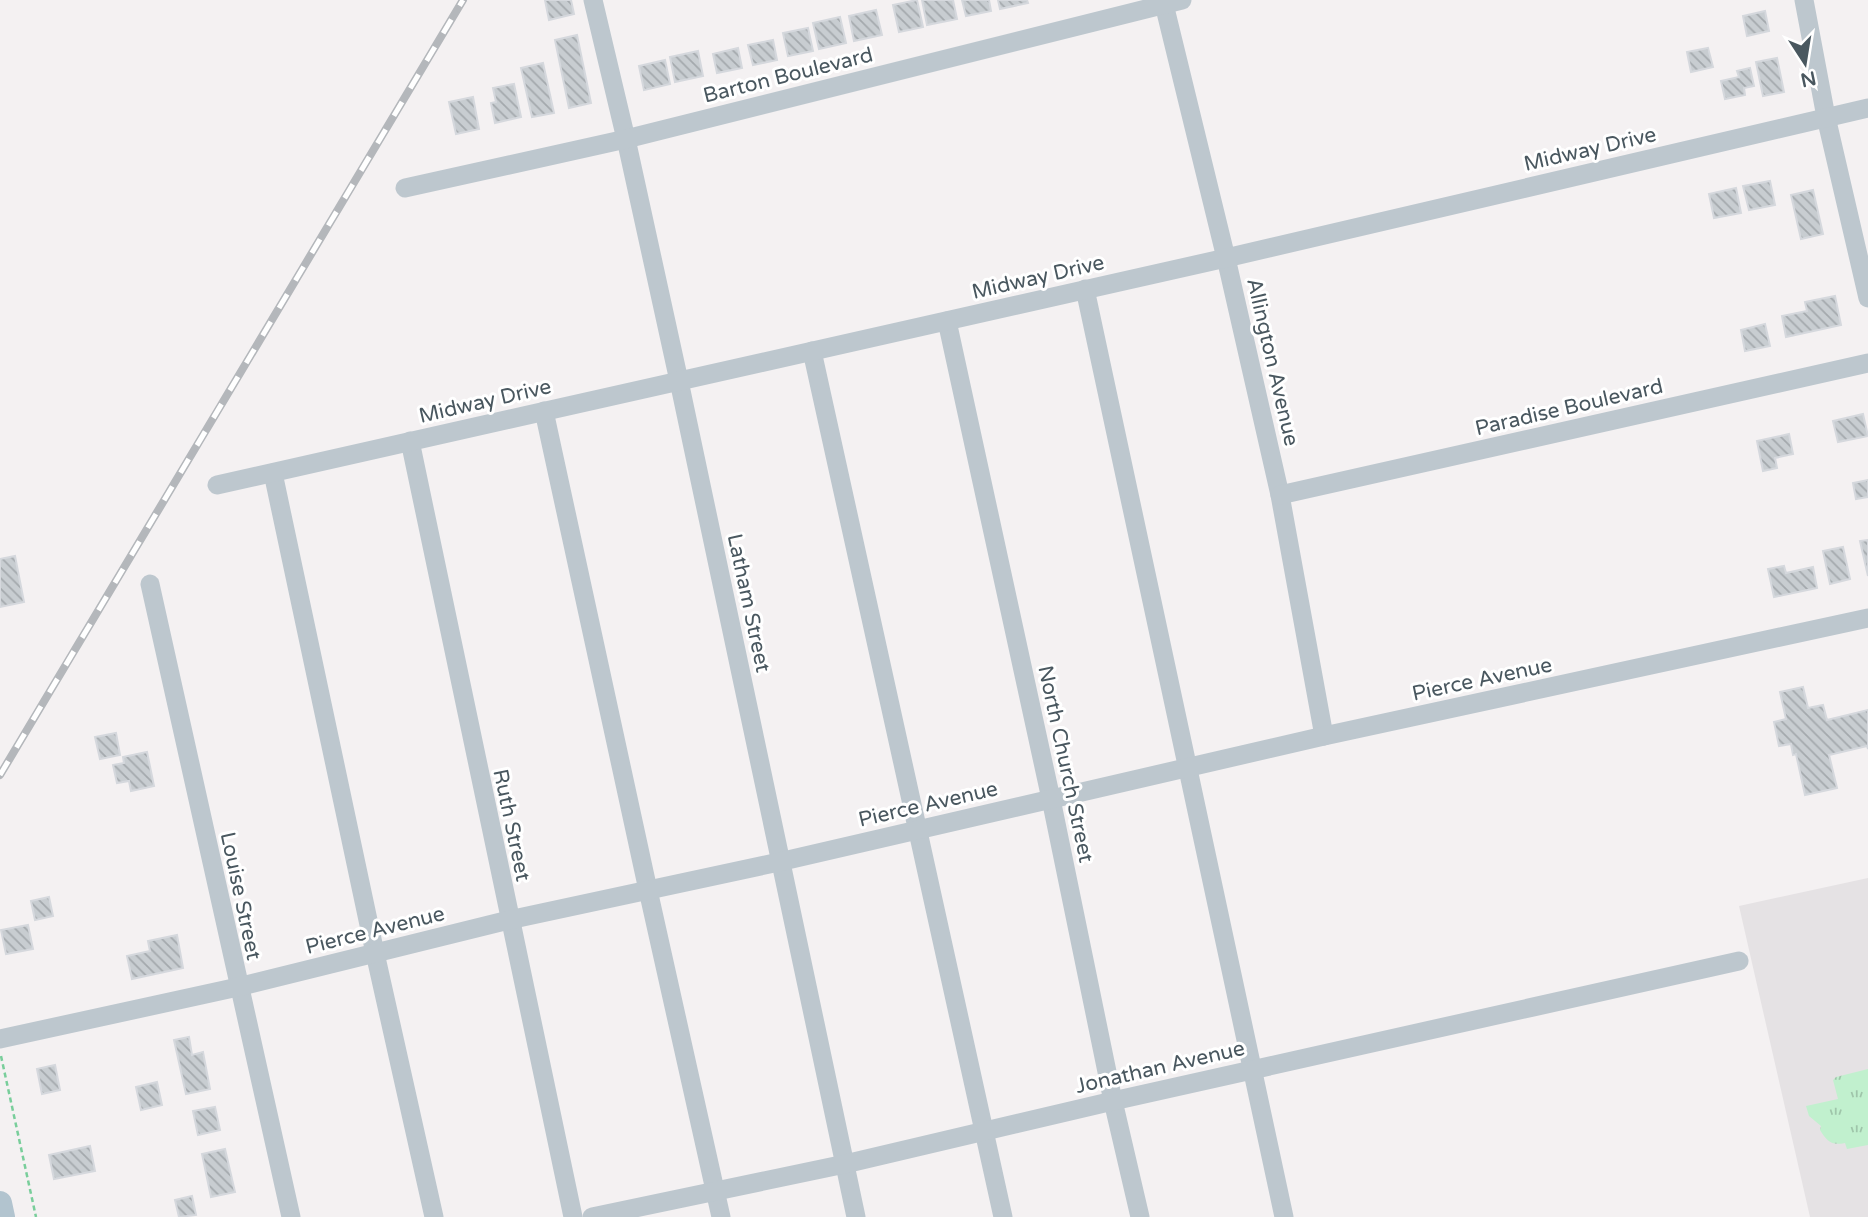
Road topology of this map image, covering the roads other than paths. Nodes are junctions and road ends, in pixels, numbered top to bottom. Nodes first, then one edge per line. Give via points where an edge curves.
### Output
1 (593, 0) edge
2 (1804, 0) edge
3 (1170, 1) edge
4 (1868, 108) edge
5 (1826, 117) junction
6 (626, 139) junction
7 (405, 188) dead end
8 (1226, 258) junction
9 (1085, 289) junction
10 (1868, 298) edge
11 (947, 321) junction
12 (812, 351) junction
13 (1868, 363) edge
14 (679, 381) junction
15 (544, 411) junction
16 (410, 441) junction
17 (273, 473) junction
18 (217, 485) dead end
19 (1280, 495) junction
20 (150, 584) dead end
21 (1868, 618) edge
22 (1324, 736) junction
23 (1188, 768) junction
24 (1051, 799) junction
25 (917, 830) junction
26 (779, 862) junction
27 (648, 890) junction
28 (509, 920) junction
29 (375, 953) junction
30 (1739, 961) dead end
31 (238, 987) junction
32 (0, 1039) edge
33 (1253, 1070) junction
34 (1113, 1101) junction
35 (984, 1131) junction
36 (845, 1164) junction
37 (715, 1191) junction
38 (0, 1203) edge
39 (3, 1217) edge
40 (291, 1217) edge
41 (434, 1217) edge
42 (573, 1217) edge
43 (592, 1217) edge
44 (721, 1217) edge
45 (856, 1217) edge
46 (1003, 1217) edge
47 (1140, 1217) edge
48 (1284, 1217) edge

1 - 6 street, Latham Street
2 - 5 street
3 - 6 street, Barton Boulevard
3 - 8 street, Allington Avenue
4 - 5 street, Midway Drive
5 - 8 street, Midway Drive
5 - 10 street
6 - 7 street, Barton Boulevard
6 - 14 street, Latham Street
8 - 9 street, Midway Drive
8 - 19 street, Allington Avenue
9 - 11 street, Midway Drive
9 - 23 street
11 - 12 street, Midway Drive
11 - 24 street, North Church Street
12 - 14 street, Midway Drive
12 - 25 street
13 - 19 street, Paradise Boulevard
14 - 15 street, Midway Drive
14 - 26 street, Latham Street
15 - 16 street, Midway Drive
15 - 27 street
16 - 17 street, Midway Drive
16 - 28 street, Ruth Street
17 - 18 street, Midway Drive
17 - 29 street
19 - 22 street, Allington Avenue
20 - 31 street, Louise Street
21 - 22 street, Pierce Avenue
22 - 23 street, Pierce Avenue
23 - 24 street, Pierce Avenue
23 - 33 street
24 - 25 street, Pierce Avenue
24 - 34 street, North Church Street
25 - 26 street, Pierce Avenue
25 - 35 street
26 - 27 street, Pierce Avenue
26 - 36 street, Latham Street
27 - 28 street, Pierce Avenue
27 - 37 street
28 - 29 street, Pierce Avenue
28 - 42 street, Ruth Street
29 - 31 street, Pierce Avenue
29 - 41 street
30 - 33 street, Jonathan Avenue
31 - 32 street, Pierce Avenue
31 - 40 street, Louise Street
33 - 34 street, Jonathan Avenue
33 - 48 street
34 - 35 street, Jonathan Avenue
34 - 47 street, North Church Street
35 - 36 street, Jonathan Avenue
35 - 46 street
36 - 37 street, Jonathan Avenue
36 - 45 street, Latham Street
37 - 43 street, Jonathan Avenue
37 - 44 street
38 - 39 main road

